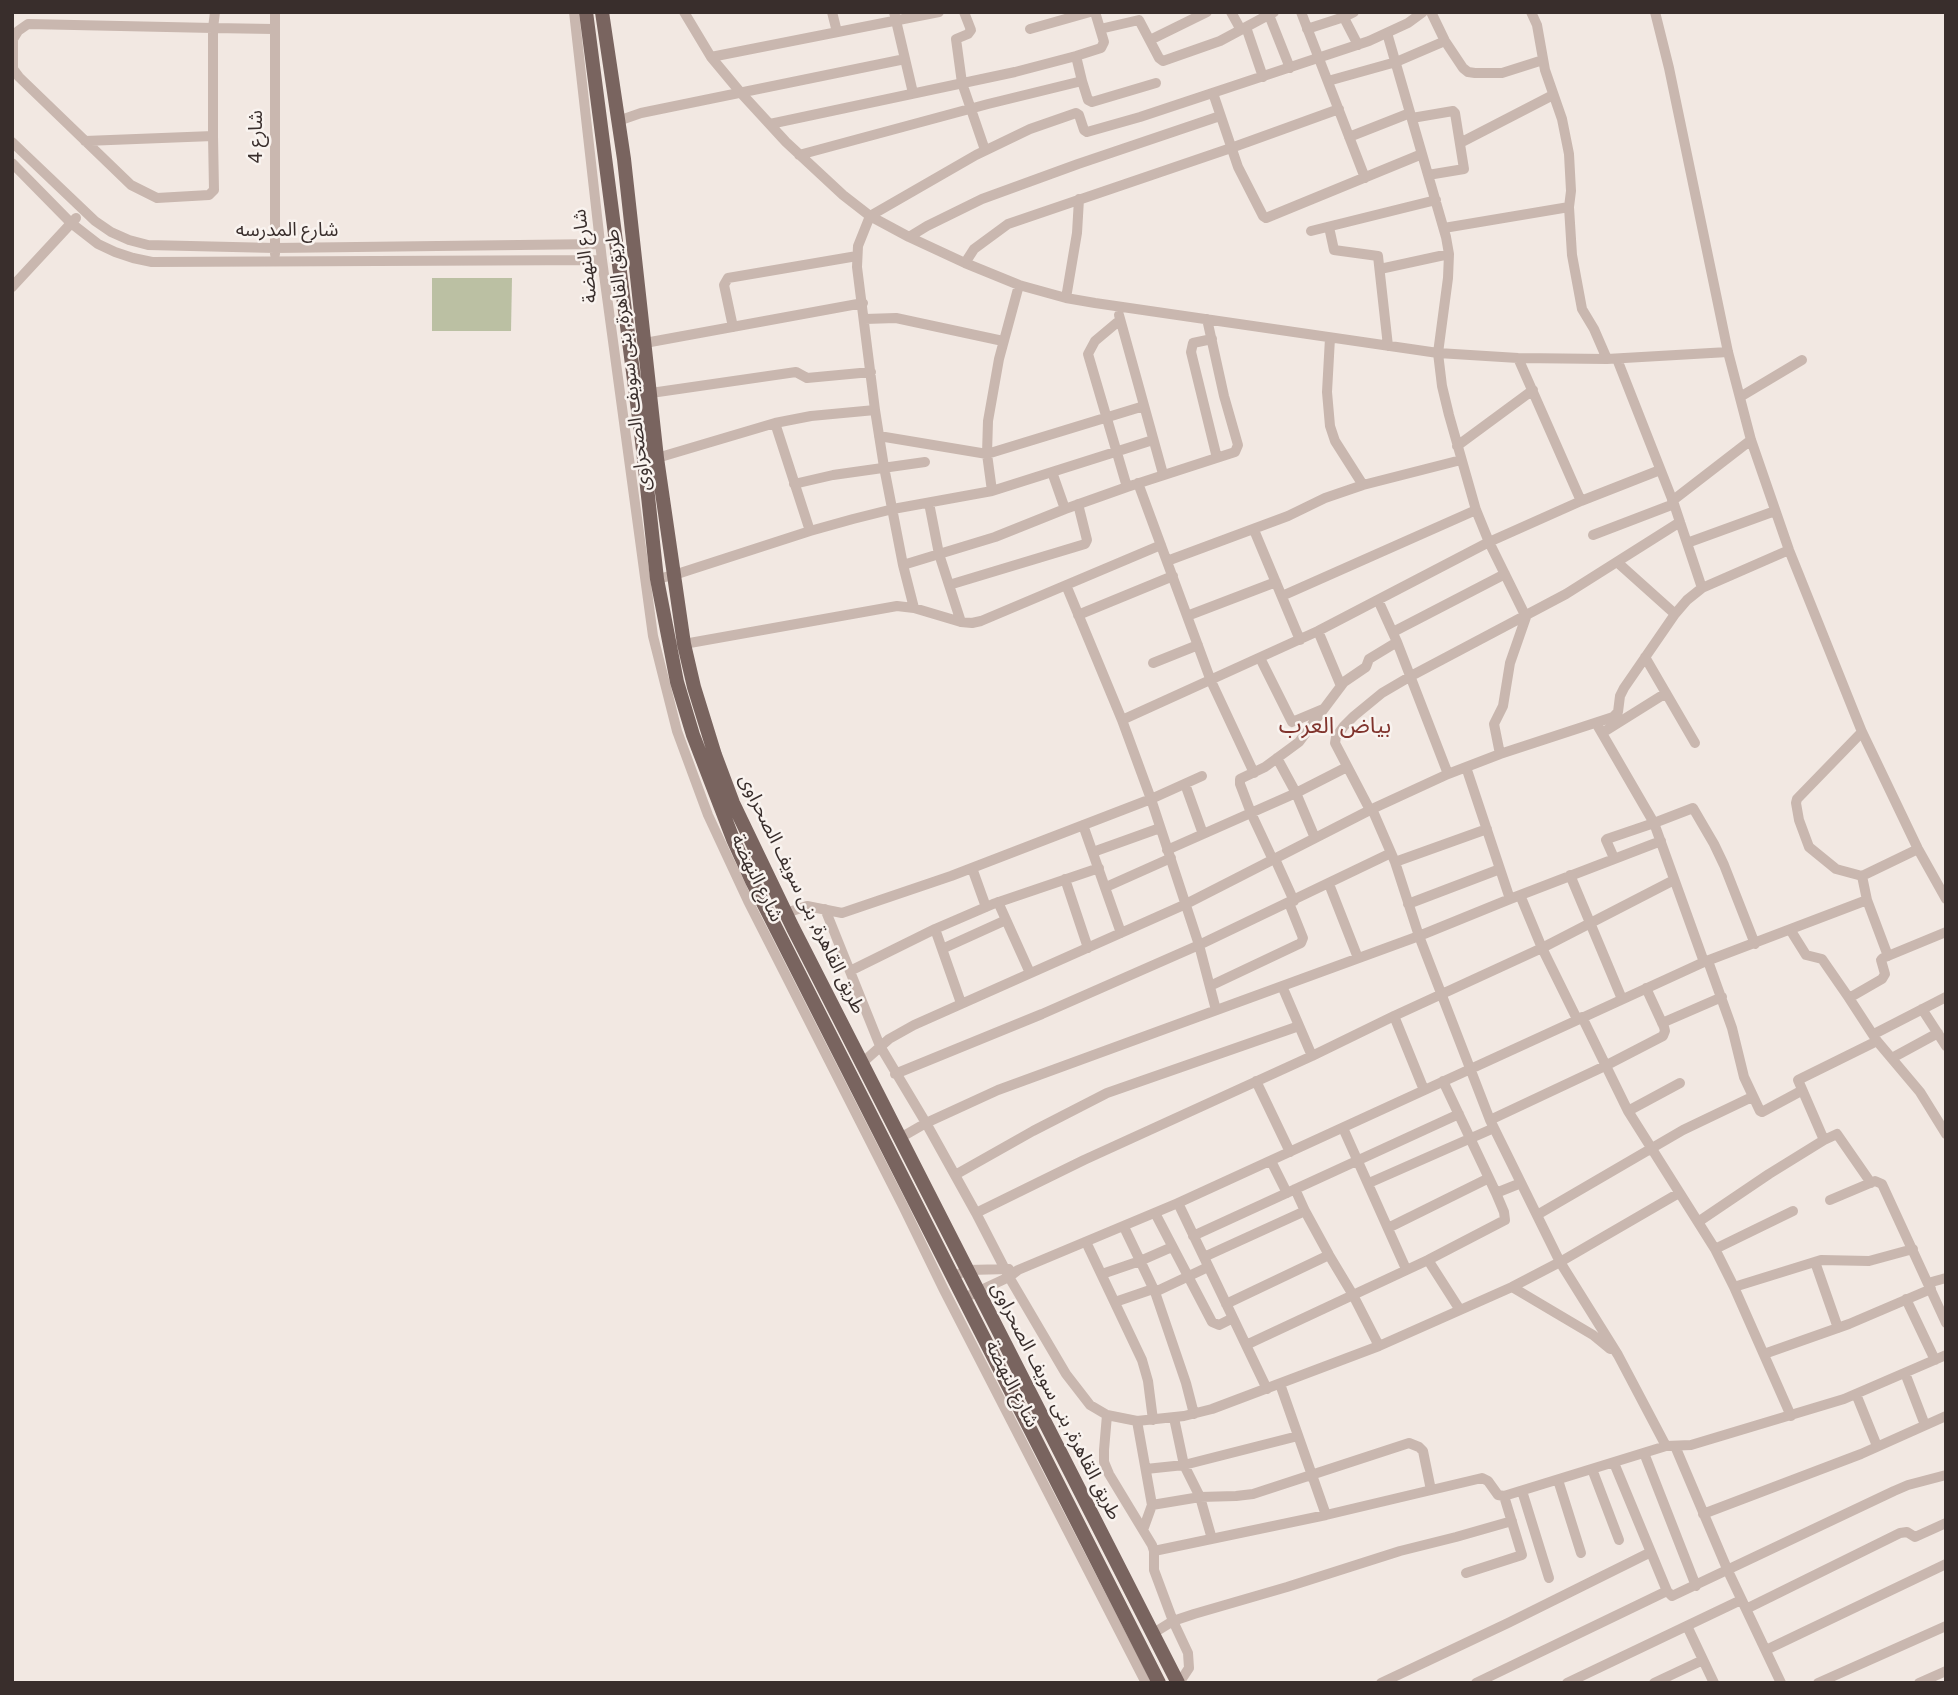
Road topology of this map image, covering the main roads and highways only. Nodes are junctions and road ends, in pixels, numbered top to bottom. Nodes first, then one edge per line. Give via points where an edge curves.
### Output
1 (586, 12) edge
2 (602, 12) edge
3 (624, 159) junction
4 (598, 161) junction
5 (971, 1294) junction
6 (1159, 1683) edge
7 (1178, 1683) edge

1 - 4 main road, طريق القاهرة, بنى سويف الصحراوى
2 - 3 main road, طريق القاهرة, بنى سويف الصحراوى
3 - 4 main road
3 - 5 main road, طريق القاهرة, بنى سويف الصحراوى via 657,458 694,687 715,755 754,848 968,1270
4 - 5 main road, طريق القاهرة, بنى سويف الصحراوى via 654,601 693,735 733,839 772,920 954,1276
5 - 6 main road, طريق القاهرة, بنى سويف الصحراوى
5 - 7 main road, طريق القاهرة, بنى سويف الصحراوى

